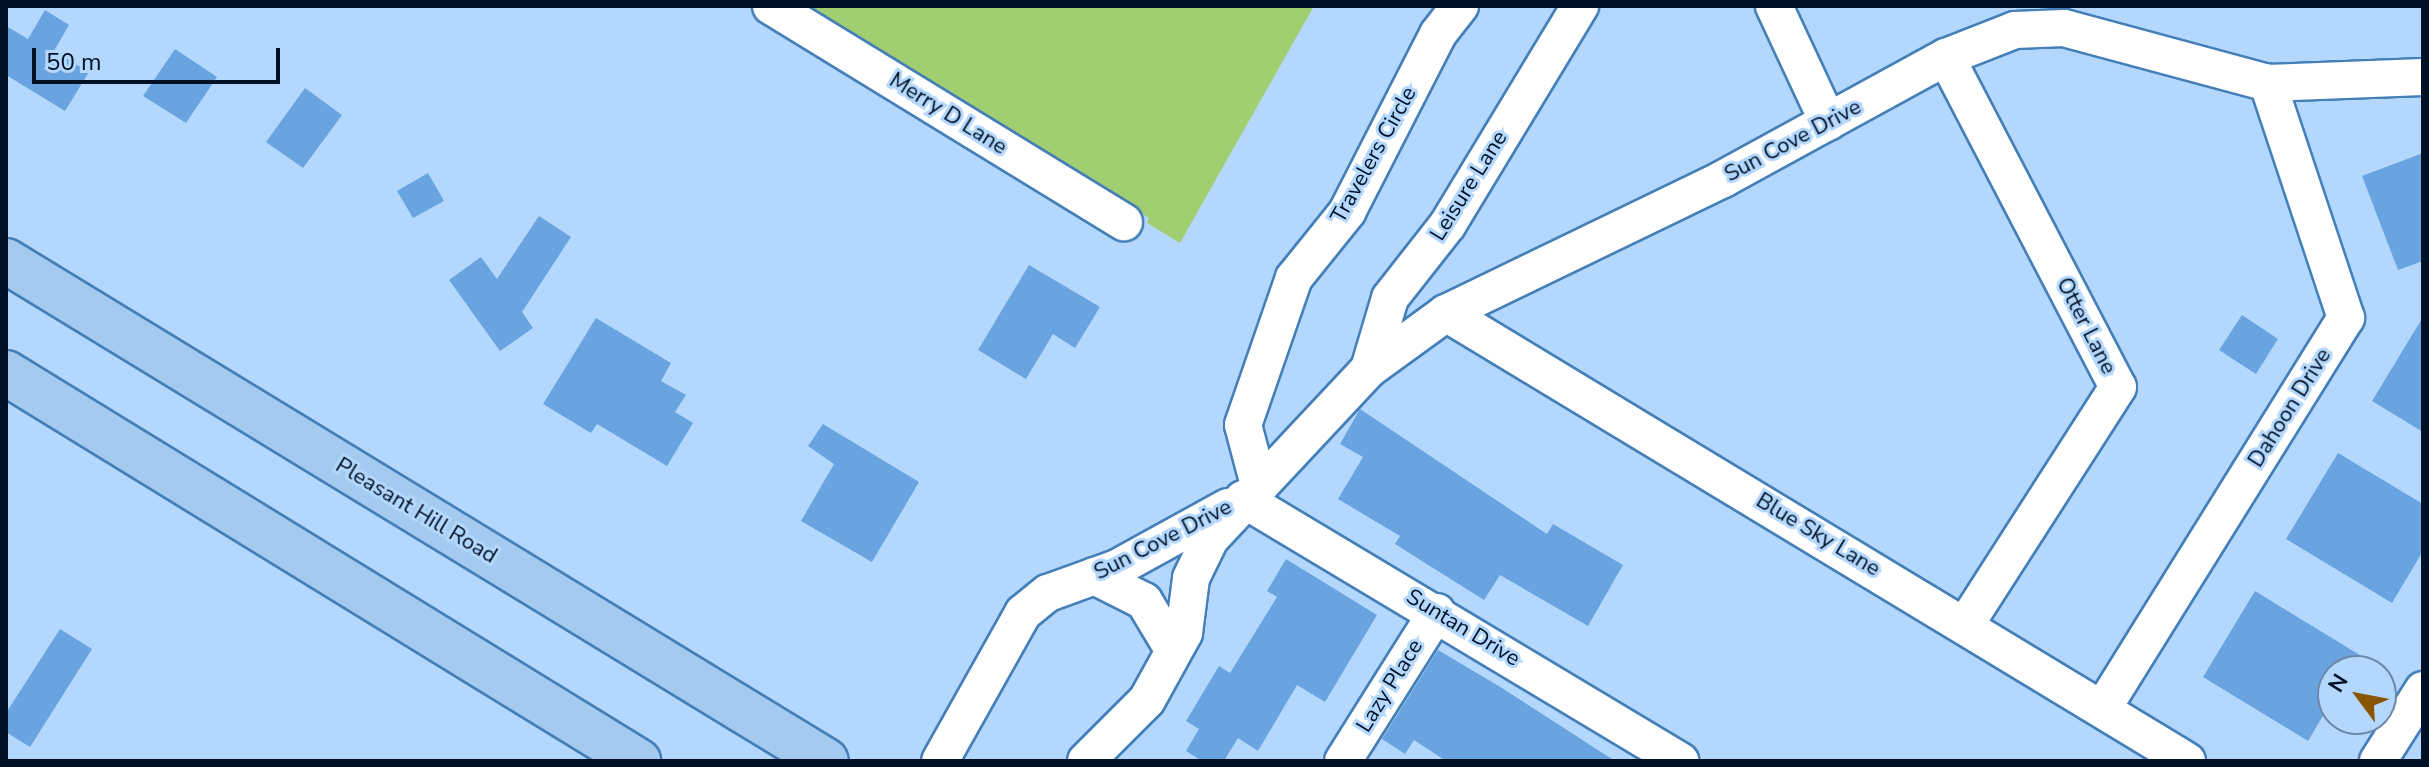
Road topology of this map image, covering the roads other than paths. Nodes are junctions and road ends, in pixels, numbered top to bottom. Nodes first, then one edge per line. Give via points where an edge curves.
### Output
1 (771, 6) edge
2 (1460, 6) edge
3 (1580, 6) edge
4 (1774, 6) edge
5 (1946, 57) junction
6 (2423, 77) edge
7 (2268, 83) junction
8 (1828, 122) junction
9 (1124, 222) dead end
10 (6, 261) edge
11 (1446, 313) junction
12 (1369, 369) junction
13 (6, 373) edge
14 (1251, 492) junction
15 (1094, 576) junction
16 (1437, 612) junction
17 (1966, 624) junction
18 (1174, 651) junction
19 (2423, 690) edge
20 (2103, 708) junction
21 (1664, 757) edge
22 (638, 761) edge
23 (826, 761) edge
24 (940, 761) edge
25 (1086, 761) edge
26 (1343, 761) edge
27 (2187, 761) edge
28 (2378, 761) edge

1 - 9 street, Merry D Lane
2 - 14 street, Travelers Circle via 1438,34 1347,212 1294,278 1243,425
3 - 12 street, Leisure Lane via 1448,224 1390,298
4 - 8 street
5 - 7 street, Sun Cove Drive via 2015,30 2064,28
5 - 8 street, Sun Cove Drive
5 - 17 street, Otter Lane via 2118,387
6 - 7 street, Sun Cove Drive
7 - 20 street, Dahoon Drive via 2346,318
8 - 11 street, Sun Cove Drive via 1723,179
10 - 23 main road, Pleasant Hill Road
11 - 12 street, Sun Cove Drive
11 - 17 street, Blue Sky Lane
12 - 14 street, Sun Cove Drive
13 - 22 main road
14 - 15 street, Sun Cove Drive
14 - 16 street, Suntan Drive
14 - 18 street, Sun Cove Drive via 1210,539 1191,578 1184,633
15 - 18 street via 1144,601
15 - 24 street, Sun Cove Drive via 1048,593 1023,613
16 - 21 street, Suntan Drive
16 - 26 street, Lazy Place
17 - 20 street, Blue Sky Lane
18 - 25 street, Sun Cove Drive via 1147,700
19 - 28 street
20 - 27 street, Blue Sky Lane

